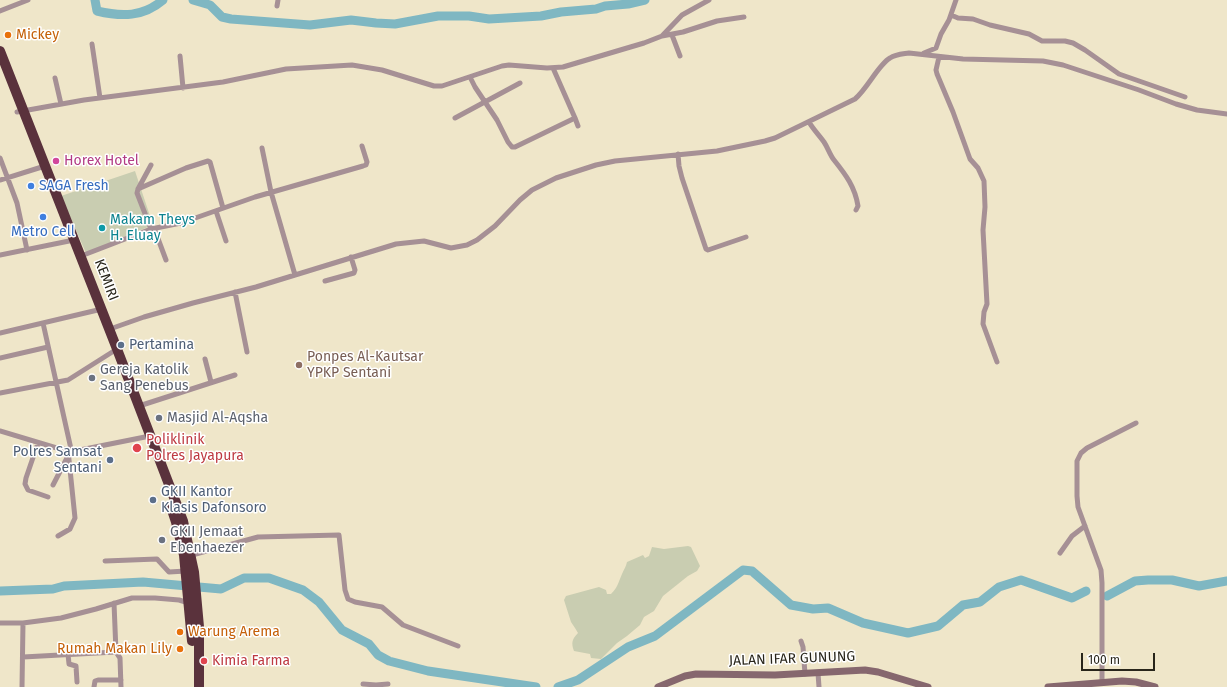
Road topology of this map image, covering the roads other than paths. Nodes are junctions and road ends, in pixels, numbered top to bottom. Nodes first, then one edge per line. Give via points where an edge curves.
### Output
1 (28, 0) edge
2 (709, 0) edge
3 (956, 0) edge
4 (0, 11) edge
5 (951, 15) junction
6 (744, 17) dead end
7 (672, 35) junction
8 (662, 36) junction
9 (92, 44) dead end
10 (936, 48) junction
11 (0, 50) edge
12 (923, 54) junction
13 (180, 56) dead end
14 (680, 56) dead end
15 (938, 56) junction
16 (0, 68) edge
17 (553, 68) junction
18 (470, 77) junction
19 (55, 78) dead end
20 (520, 83) dead end
21 (183, 88) junction
22 (1184, 97) dead end
23 (100, 98) junction
24 (485, 103) junction
25 (61, 104) junction
26 (20, 111) junction
27 (1227, 114) edge
28 (455, 118) dead end
29 (575, 118) junction
30 (809, 122) junction
31 (578, 126) dead end
32 (362, 146) dead end
33 (262, 148) dead end
34 (678, 154) junction
35 (0, 158) edge
36 (152, 165) dead end
37 (42, 167) junction
38 (8, 178) junction
39 (0, 180) edge
40 (138, 188) junction
41 (271, 192) junction
42 (223, 208) junction
43 (856, 210) dead end
44 (216, 211) junction
45 (152, 229) junction
46 (746, 237) dead end
47 (71, 241) junction
48 (226, 241) dead end
49 (27, 250) junction
50 (0, 255) edge
51 (81, 256) junction
52 (351, 257) junction
53 (166, 260) dead end
54 (295, 275) junction
55 (325, 281) dead end
56 (235, 292) junction
57 (99, 310) junction
58 (43, 323) junction
59 (110, 330) junction
60 (0, 333) edge
61 (48, 347) junction
62 (114, 351) junction
63 (247, 352) dead end
64 (0, 358) edge
65 (204, 359) dead end
66 (997, 362) dead end
67 (122, 370) junction
68 (235, 375) dead end
69 (56, 382) junction
70 (211, 382) junction
71 (0, 393) edge
72 (139, 406) junction
73 (1136, 423) dead end
74 (0, 431) edge
75 (147, 437) junction
76 (38, 443) junction
77 (69, 451) junction
78 (53, 485) dead end
79 (48, 497) dead end
80 (180, 522) junction
81 (1085, 526) junction
82 (58, 536) dead end
83 (1060, 554) dead end
84 (192, 555) junction
85 (105, 561) dead end
86 (189, 572) junction
87 (191, 601) junction
88 (114, 603) junction
89 (23, 622) junction
90 (0, 623) edge
91 (801, 641) dead end
92 (458, 646) dead end
93 (116, 652) junction
94 (68, 654) junction
95 (23, 657) junction
96 (818, 673) junction
97 (805, 674) junction
98 (121, 680) junction
99 (77, 682) dead end
100 (1102, 683) junction
101 (363, 684) dead end
102 (388, 684) dead end
103 (376, 686) edge
104 (1083, 686) edge
105 (22, 687) edge
106 (94, 687) edge
107 (121, 687) edge
108 (192, 687) edge
109 (199, 687) edge
110 (658, 687) edge
111 (819, 687) edge
112 (928, 687) edge
113 (1048, 687) edge
114 (1155, 687) edge

1 - 4 street
2 - 8 street via 682,15
3 - 5 street
5 - 10 street
5 - 22 street via 1029,34 1042,41 1065,40 1085,50 1119,74
6 - 7 street via 717,21
7 - 8 street
7 - 14 street
8 - 17 street via 572,65
9 - 23 street
10 - 12 street
10 - 15 street
11 - 26 highway, KEMIRI
12 - 15 street
12 - 30 street via 909,53 890,58 855,99
13 - 21 street
15 - 27 street via 1043,61 1063,65 1176,104 1205,112
15 - 66 street via 936,74 951,106 970,159 984,181 983,230 987,304 983,324
16 - 26 highway, KEMIRI
17 - 18 street via 510,65
17 - 29 street
18 - 21 street via 437,86 367,67 339,65 280,70
18 - 24 street
19 - 25 street
20 - 24 street
21 - 23 street
23 - 25 street
24 - 28 street
24 - 29 street via 510,145 515,147
25 - 26 street
26 - 37 highway, KEMIRI
29 - 31 street
30 - 34 street via 766,142 717,151
30 - 43 street via 847,176 856,196
32 - 41 street via 366,165
33 - 41 street
34 - 46 street via 682,178 706,249
34 - 52 street via 615,161 556,178 528,193 495,226 477,240 463,246 451,248 417,241
35 - 38 street
36 - 40 street
37 - 38 street
37 - 47 highway, KEMIRI
38 - 39 street
38 - 49 street via 19,211
40 - 42 street via 208,161
40 - 45 street via 137,193
41 - 42 street
41 - 54 street
42 - 44 street
44 - 45 street via 181,223
44 - 48 street
45 - 51 street
45 - 53 street
47 - 49 street
47 - 51 highway, KEMIRI
47 - 57 highway, KEMIRI
49 - 50 street
51 - 57 highway, KEMIRI
52 - 54 street
52 - 55 street via 354,273
54 - 56 street
56 - 59 street via 144,317
56 - 63 street
57 - 58 street
57 - 59 highway, KEMIRI
57 - 62 highway, KEMIRI
58 - 60 street
58 - 61 street
59 - 62 highway, KEMIRI
61 - 64 street
61 - 69 street
62 - 67 highway, KEMIRI
62 - 69 street via 72,378
65 - 70 street
67 - 72 highway, KEMIRI
67 - 75 highway, KEMIRI
68 - 70 street
69 - 71 street
69 - 77 street
70 - 72 street
72 - 75 highway, KEMIRI
73 - 81 street via 1087,448 1077,461 1078,507
74 - 76 street
75 - 77 street
75 - 80 highway, KEMIRI
76 - 77 street
76 - 79 street via 25,484 28,490
77 - 78 street
77 - 82 street via 75,518 70,529
80 - 84 highway
80 - 86 highway
81 - 83 street via 1072,536
81 - 100 street via 1101,570
84 - 86 highway
84 - 92 street via 258,537 339,535 348,598 355,602 382,607 403,625
85 - 86 street via 157,560 169,572
86 - 87 highway
87 - 88 street via 132,598
87 - 108 highway
87 - 109 highway
88 - 89 street via 61,618
88 - 93 street
89 - 90 street
89 - 95 street
91 - 97 street
93 - 94 street
93 - 98 street via 120,658
94 - 95 street
94 - 99 street via 69,664 76,666 77,669
95 - 105 street
96 - 97 street, JALAN IFAR GUNUNG
96 - 111 street
96 - 112 street, JALAN IFAR GUNUNG via 865,670
97 - 110 street, JALAN IFAR GUNUNG via 696,674
98 - 106 street via 98,680 95,681
98 - 107 street
100 - 104 street
100 - 114 street via 1128,681
101 - 103 street
102 - 103 street
104 - 113 street

